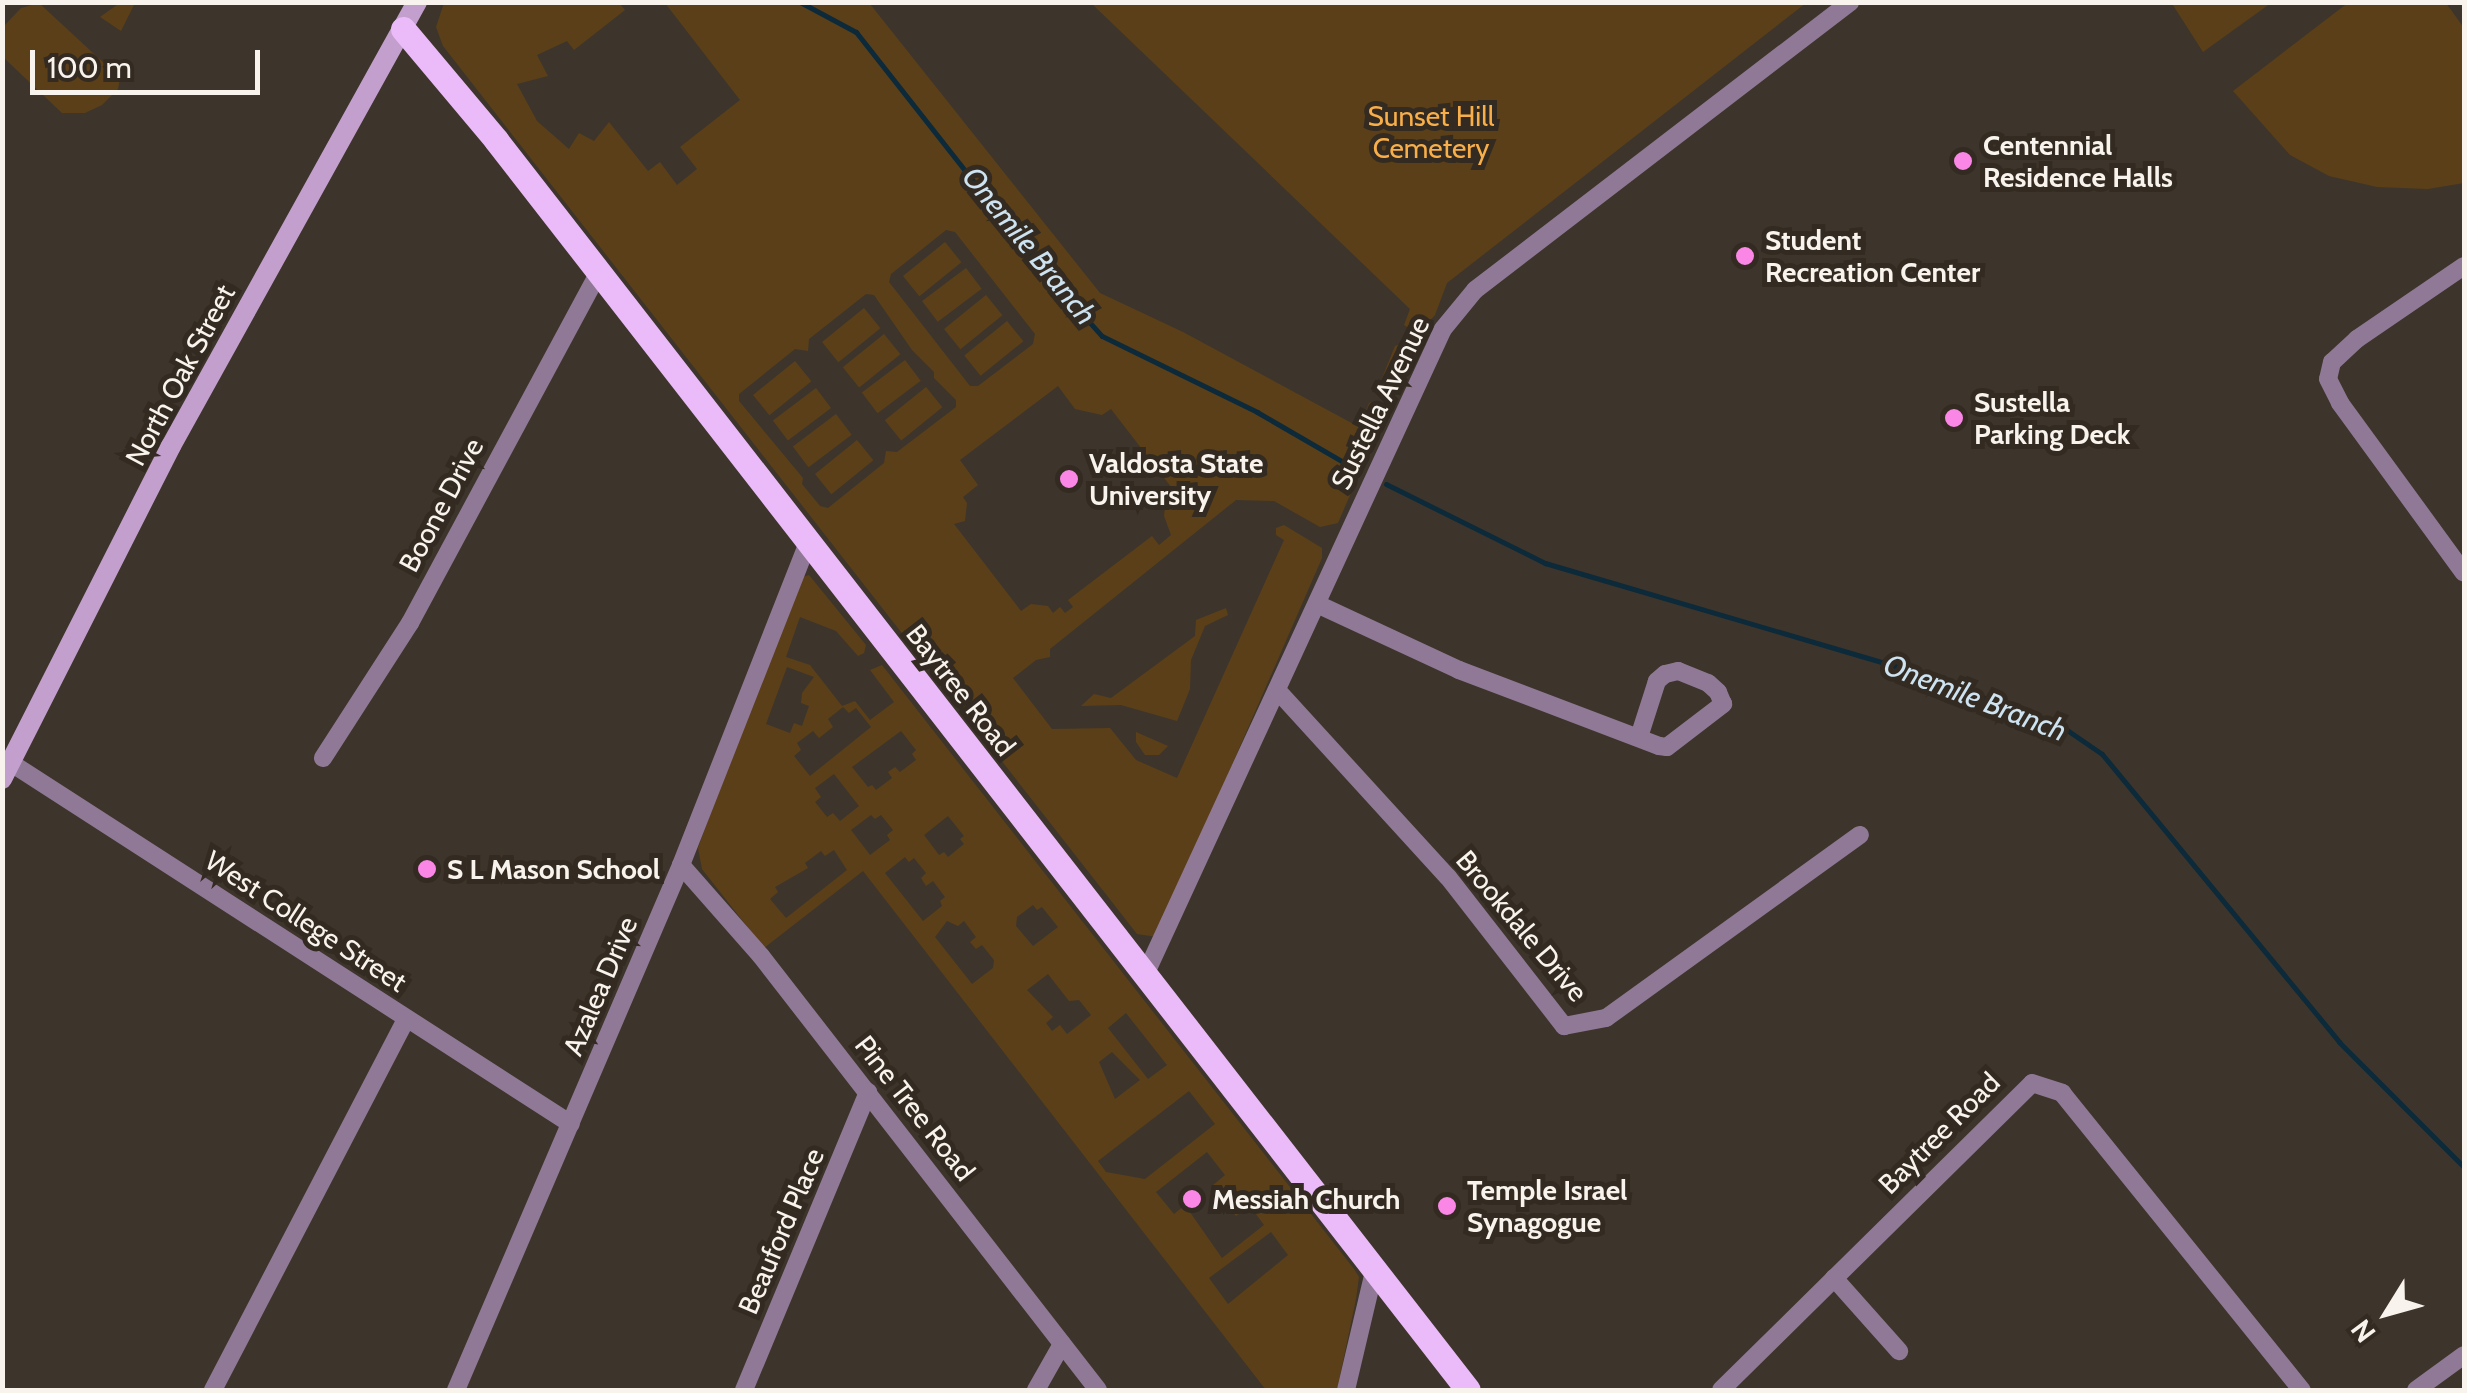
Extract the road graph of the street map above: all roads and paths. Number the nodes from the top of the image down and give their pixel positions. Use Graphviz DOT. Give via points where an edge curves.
graph roads {
  1 [pos="418,2"];
  2 [pos="1850,2"];
  3 [pos="403,29"];
  4 [pos="2464,266"];
  5 [pos="599,272"];
  6 [pos="808,543"];
  7 [pos="2464,572"];
  8 [pos="1317,604"];
  9 [pos="1277,690"];
  10 [pos="1639,737"];
  11 [pos="323,758"];
  12 [pos="7,771"];
  13 [pos="1860,834"];
  14 [pos="681,866"];
  15 [pos="1145,975"];
  16 [pos="406,1020"];
  17 [pos="868,1092"];
  18 [pos="571,1124"];
  19 [pos="1375,1267"];
  20 [pos="1834,1278"];
  21 [pos="1062,1344"];
  22 [pos="1899,1351"];
  23 [pos="2464,1355"];
  24 [pos="213,1390"];
  25 [pos="456,1390"];
  26 [pos="744,1390"];
  27 [pos="1036,1390"];
  28 [pos="1098,1390"];
  29 [pos="1346,1390"];
  30 [pos="1468,1390"];
  31 [pos="1721,1390"];
  32 [pos="2302,1390"];
  33 [pos="2416,1390"];
  1 -- 3 [label="street, North Oak Street"];
  2 -- 8 [label="street, Sustella Avenue" via="1466,299 1443,329"];
  3 -- 5 [label="main road, Baytree Road"];
  3 -- 12 [label="street, North Oak Street" via="171,446"];
  4 -- 7 [label="street" via="2332,362 2328,379"];
  5 -- 6 [label="main road, Baytree Road"];
  5 -- 11 [label="street, Boone Drive" via="410,622"];
  6 -- 14 [label="street, Azalea Drive"];
  6 -- 15 [label="main road, Baytree Road"];
  8 -- 9 [label="street, Sustella Avenue"];
  8 -- 10 [label="street" via="1458,670"];
  9 -- 13 [label="street, Brookdale Drive" via="1448,877 1564,1026 1606,1018"];
  9 -- 15 [label="street, Sustella Avenue"];
  10 -- 10 [label="street" via="1665,674 1678,671 1718,692 1723,704 1667,747"];
  12 -- 16 [label="street, West College Street"];
  14 -- 17 [label="street, Pine Tree Road"];
  14 -- 18 [label="street, Azalea Drive"];
  15 -- 19 [label="main road, Baytree Road"];
  16 -- 18 [label="street, West College Street"];
  16 -- 24 [label="street"];
  17 -- 21 [label="street, Pine Tree Road"];
  17 -- 26 [label="street, Beauford Place"];
  18 -- 25 [label="street, Azalea Drive"];
  19 -- 29 [label="street"];
  19 -- 30 [label="main road, Baytree Road"];
  20 -- 22 [label="street"];
  20 -- 31 [label="street, Baytree Road"];
  20 -- 32 [label="street, Baytree Road" via="2010,1102 2032,1083 2045,1084 2062,1093"];
  21 -- 27 [label="street"];
  21 -- 28 [label="street, Pine Tree Road"];
  23 -- 33 [label="street"];
}
